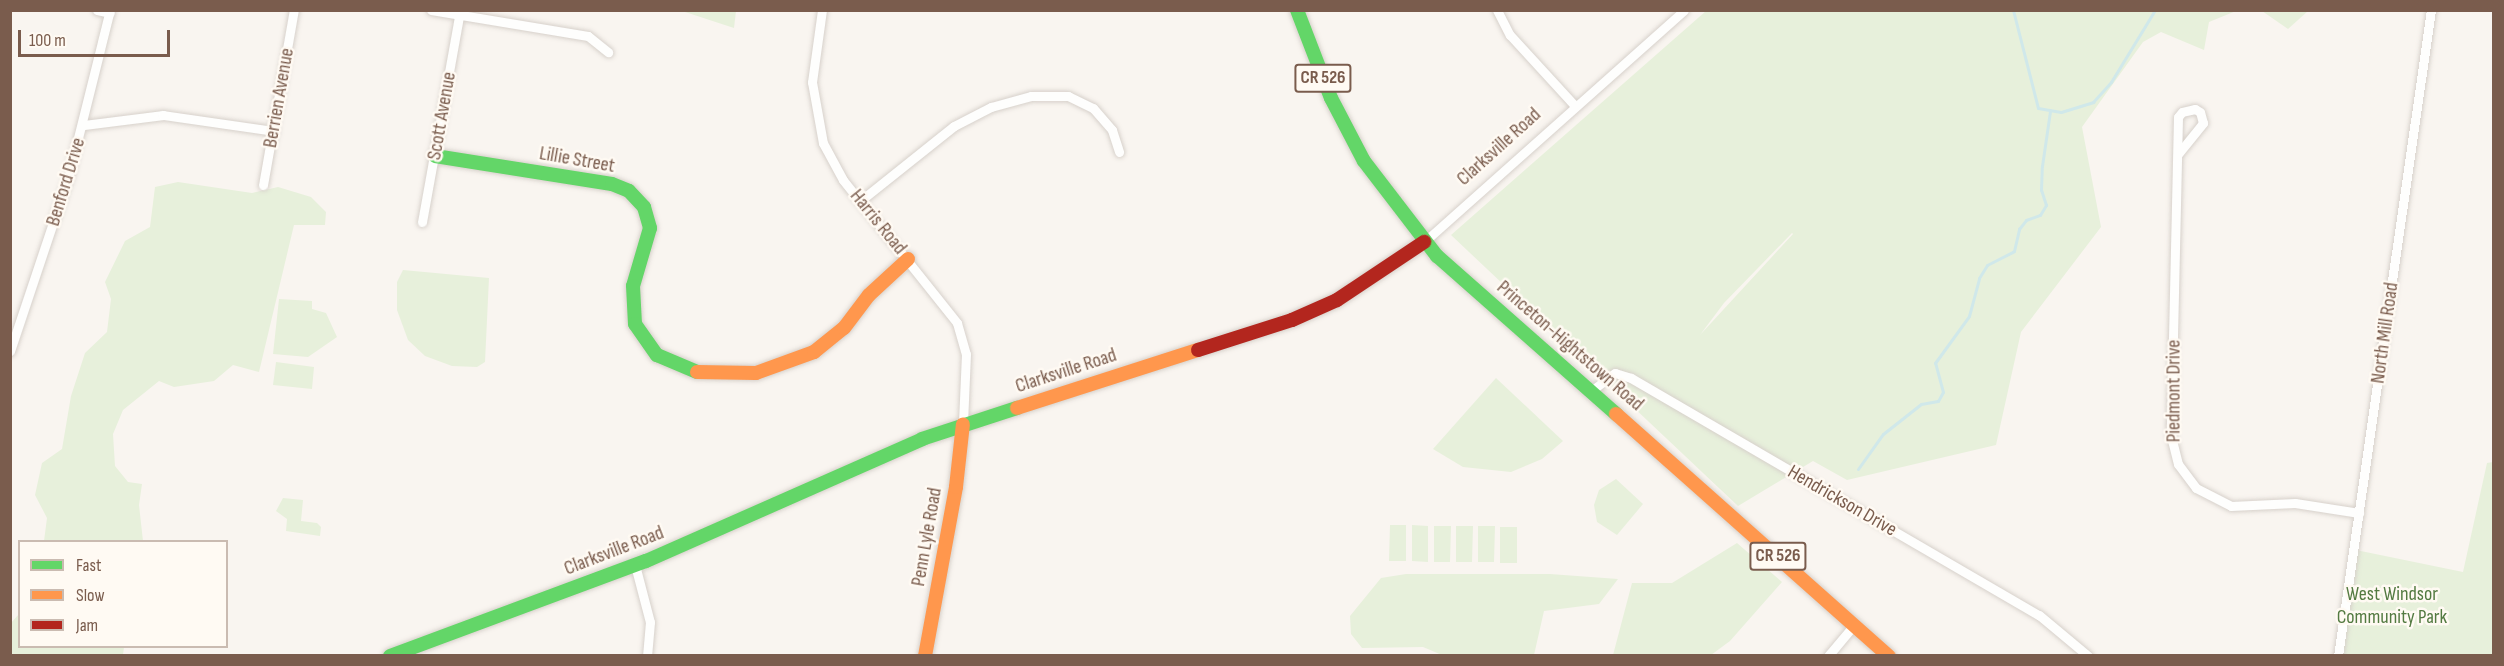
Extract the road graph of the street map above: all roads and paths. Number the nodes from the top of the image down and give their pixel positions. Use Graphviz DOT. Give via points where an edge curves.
graph roads {
  1 [pos="97,10"];
  2 [pos="294,10"];
  3 [pos="431,10"];
  4 [pos="822,10"];
  5 [pos="1297,10"];
  6 [pos="1497,10"];
  7 [pos="1684,10"];
  8 [pos="2431,10"];
  9 [pos="110,12"];
  10 [pos="460,13"];
  11 [pos="608,52"];
  12 [pos="1575,106"];
  13 [pos="84,125"];
  14 [pos="274,131"];
  15 [pos="1119,152"];
  16 [pos="2178,154"];
  17 [pos="435,156"];
  18 [pos="263,185"];
  19 [pos="860,201"];
  20 [pos="422,222"];
  21 [pos="1424,242"];
  22 [pos="908,259"];
  23 [pos="10,351"];
  24 [pos="1592,392"];
  25 [pos="963,424"];
  26 [pos="2359,513"];
  27 [pos="634,565"];
  28 [pos="1854,625"];
  29 [pos="390,656"];
  30 [pos="647,656"];
  31 [pos="925,656"];
  32 [pos="1828,656"];
  33 [pos="1888,656"];
  34 [pos="2088,656"];
  35 [pos="2338,656"];
  1 -- 9 [label="street"];
  2 -- 14 [label="street, Berrien Avenue"];
  3 -- 10 [label="street"];
  4 -- 19 [label="street, Harris Road" via="812,82 817,123 832,162"];
  5 -- 21 [label="street, Princeton-Hightstown Road / CR 526" via="1331,98 1364,161"];
  6 -- 12 [label="street" via="1510,35"];
  7 -- 12 [label="street, Clarksville Road"];
  8 -- 26 [label="street, North Mill Road"];
  9 -- 13 [label="street, Benford Drive"];
  10 -- 11 [label="street" via="588,36"];
  10 -- 17 [label="street, Scott Avenue"];
  12 -- 21 [label="street, Clarksville Road"];
  13 -- 14 [label="street" via="163,115"];
  13 -- 23 [label="street, Benford Drive"];
  14 -- 18 [label="street, Berrien Avenue"];
  15 -- 19 [label="street" via="1104,119 1081,101 1054,94 1022,98 991,107 954,126"];
  16 -- 16 [label="street, Piedmont Drive" via="2178,117 2195,109 2203,123"];
  16 -- 26 [label="street, Piedmont Drive" via="2171,436 2178,464 2196,488 2231,506 2295,503"];
  17 -- 20 [label="street, Scott Avenue"];
  17 -- 22 [label="street, Lillie Street" via="612,184 629,191 644,207 650,228 633,286 635,324 657,355 698,372 756,373 814,352 844,328 869,295"];
  19 -- 22 [label="street, Harris Road"];
  21 -- 24 [label="street, Princeton-Hightstown Road / CR 526"];
  21 -- 25 [label="street, Clarksville Road" via="1337,300 1292,320"];
  22 -- 25 [label="street, Harris Road" via="949,310 962,337 966,371"];
  24 -- 28 [label="street, Princeton-Hightstown Road / CR 526"];
  24 -- 34 [label="street, Hendrickson Drive" via="1615,373 1632,378 2039,615"];
  25 -- 27 [label="street, Clarksville Road" via="875,458"];
  25 -- 31 [label="street, Penn Lyle Road" via="956,487"];
  26 -- 35 [label="street, North Mill Road"];
  27 -- 29 [label="street, Clarksville Road"];
  27 -- 30 [label="street" via="650,622"];
  28 -- 32 [label="street"];
  28 -- 33 [label="street, Princeton-Hightstown Road / CR 526"];
}
